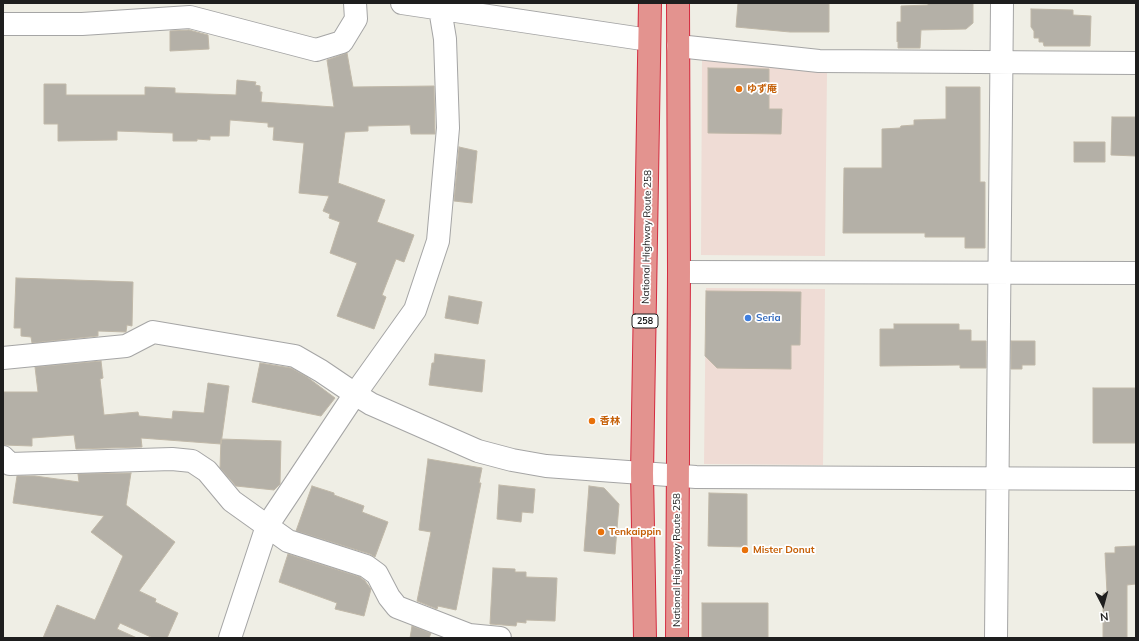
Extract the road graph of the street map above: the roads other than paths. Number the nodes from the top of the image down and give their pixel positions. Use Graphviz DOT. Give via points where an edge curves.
graph roads {
  1 [pos="355,3"];
  2 [pos="402,3"];
  3 [pos="650,3"];
  4 [pos="678,3"];
  5 [pos="1002,3"];
  6 [pos="440,9"];
  7 [pos="3,24"];
  8 [pos="649,40"];
  9 [pos="678,46"];
  10 [pos="1002,61"];
  11 [pos="1136,63"];
  12 [pos="679,272"];
  13 [pos="999,273"];
  14 [pos="1136,273"];
  15 [pos="3,358"];
  16 [pos="355,394"];
  17 [pos="3,457"];
  18 [pos="642,473"];
  19 [pos="677,477"];
  20 [pos="997,479"];
  21 [pos="1136,479"];
  22 [pos="267,526"];
  23 [pos="230,638"];
  24 [pos="500,638"];
  25 [pos="645,638"];
  26 [pos="677,638"];
  27 [pos="996,638"];
  1 -- 7 [label="street" via="356,19 342,42 316,50 190,17 82,24"];
  2 -- 6 [label="street"];
  3 -- 8 [label="highway, National Highway Route 258 / 258"];
  4 -- 9 [label="highway, National Highway Route 258"];
  5 -- 10 [label="street"];
  6 -- 8 [label="street"];
  6 -- 16 [label="street" via="445,39 448,128 438,242 415,310"];
  8 -- 18 [label="highway, National Highway Route 258 / 258"];
  9 -- 10 [label="street" via="819,61"];
  9 -- 12 [label="highway, National Highway Route 258"];
  10 -- 11 [label="street"];
  10 -- 13 [label="street"];
  12 -- 13 [label="street"];
  12 -- 19 [label="highway, National Highway Route 258"];
  13 -- 14 [label="street"];
  13 -- 20 [label="street"];
  15 -- 16 [label="street" via="126,346 153,332 295,356"];
  16 -- 18 [label="street" via="478,451 546,466"];
  16 -- 22 [label="street"];
  17 -- 22 [label="street" via="10,464 172,459 192,461 207,471 232,501"];
  18 -- 19 [label="street"];
  18 -- 25 [label="highway, National Highway Route 258 / 258"];
  19 -- 20 [label="street"];
  19 -- 26 [label="highway, National Highway Route 258"];
  20 -- 21 [label="street"];
  20 -- 27 [label="street"];
  22 -- 23 [label="street"];
  22 -- 24 [label="street" via="288,541 366,566 378,574 397,607 469,635"];
}
